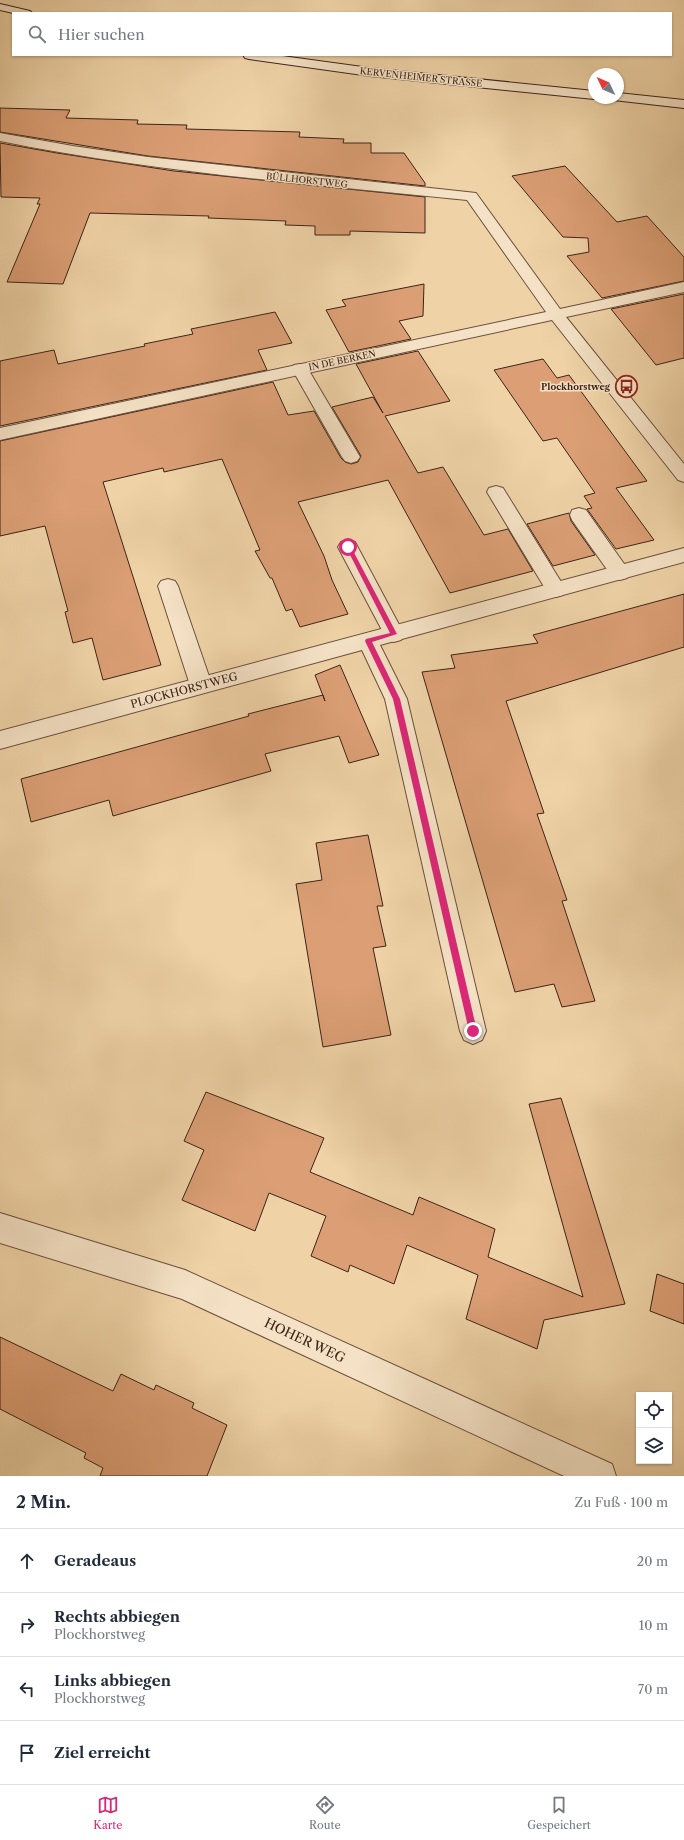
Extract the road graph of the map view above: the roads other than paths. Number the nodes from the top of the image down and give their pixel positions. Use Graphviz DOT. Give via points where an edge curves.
graph roads {
  1 [pos="0,7"];
  2 [pos="22,12"];
  3 [pos="256,56"];
  4 [pos="588,94"];
  5 [pos="624,98"];
  6 [pos="684,104"];
  7 [pos="0,137"];
  8 [pos="684,287"];
  9 [pos="556,313"];
  10 [pos="300,369"];
  11 [pos="0,434"];
  12 [pos="351,457"];
  13 [pos="684,476"];
  14 [pos="496,492"];
  15 [pos="579,515"];
  16 [pos="348,547"];
  17 [pos="684,555"];
  18 [pos="620,573"];
  19 [pos="168,586"];
  20 [pos="556,590"];
  21 [pos="394,634"];
  22 [pos="368,641"];
  23 [pos="201,685"];
  24 [pos="0,740"];
  25 [pos="473,1031"];
  26 [pos="0,1228"];
  27 [pos="600,1476"];
  1 -- 2 [label="street"];
  3 -- 4 [label="street, KERVENHEIMER STRASSE" via="370,72"];
  5 -- 6 [label="street"];
  7 -- 9 [label="street, BÜLLHORSTWEG" via="118,158 471,196"];
  8 -- 9 [label="street, IN DE BERKEN"];
  9 -- 10 [label="street, IN DE BERKEN"];
  9 -- 13 [label="street"];
  10 -- 11 [label="street, IN DE BERKEN"];
  10 -- 12 [label="street"];
  14 -- 20 [label="street"];
  15 -- 18 [label="street"];
  16 -- 21 [label="street"];
  17 -- 18 [label="street, PLOCKHORSTWEG"];
  18 -- 20 [label="street, PLOCKHORSTWEG"];
  19 -- 23 [label="street"];
  20 -- 21 [label="street, PLOCKHORSTWEG"];
  21 -- 22 [label="street, PLOCKHORSTWEG"];
  22 -- 23 [label="street, PLOCKHORSTWEG"];
  22 -- 25 [label="street" via="396,699"];
  23 -- 24 [label="street, PLOCKHORSTWEG"];
  26 -- 27 [label="street, HOHER WEG" via="185,1285"];
}
